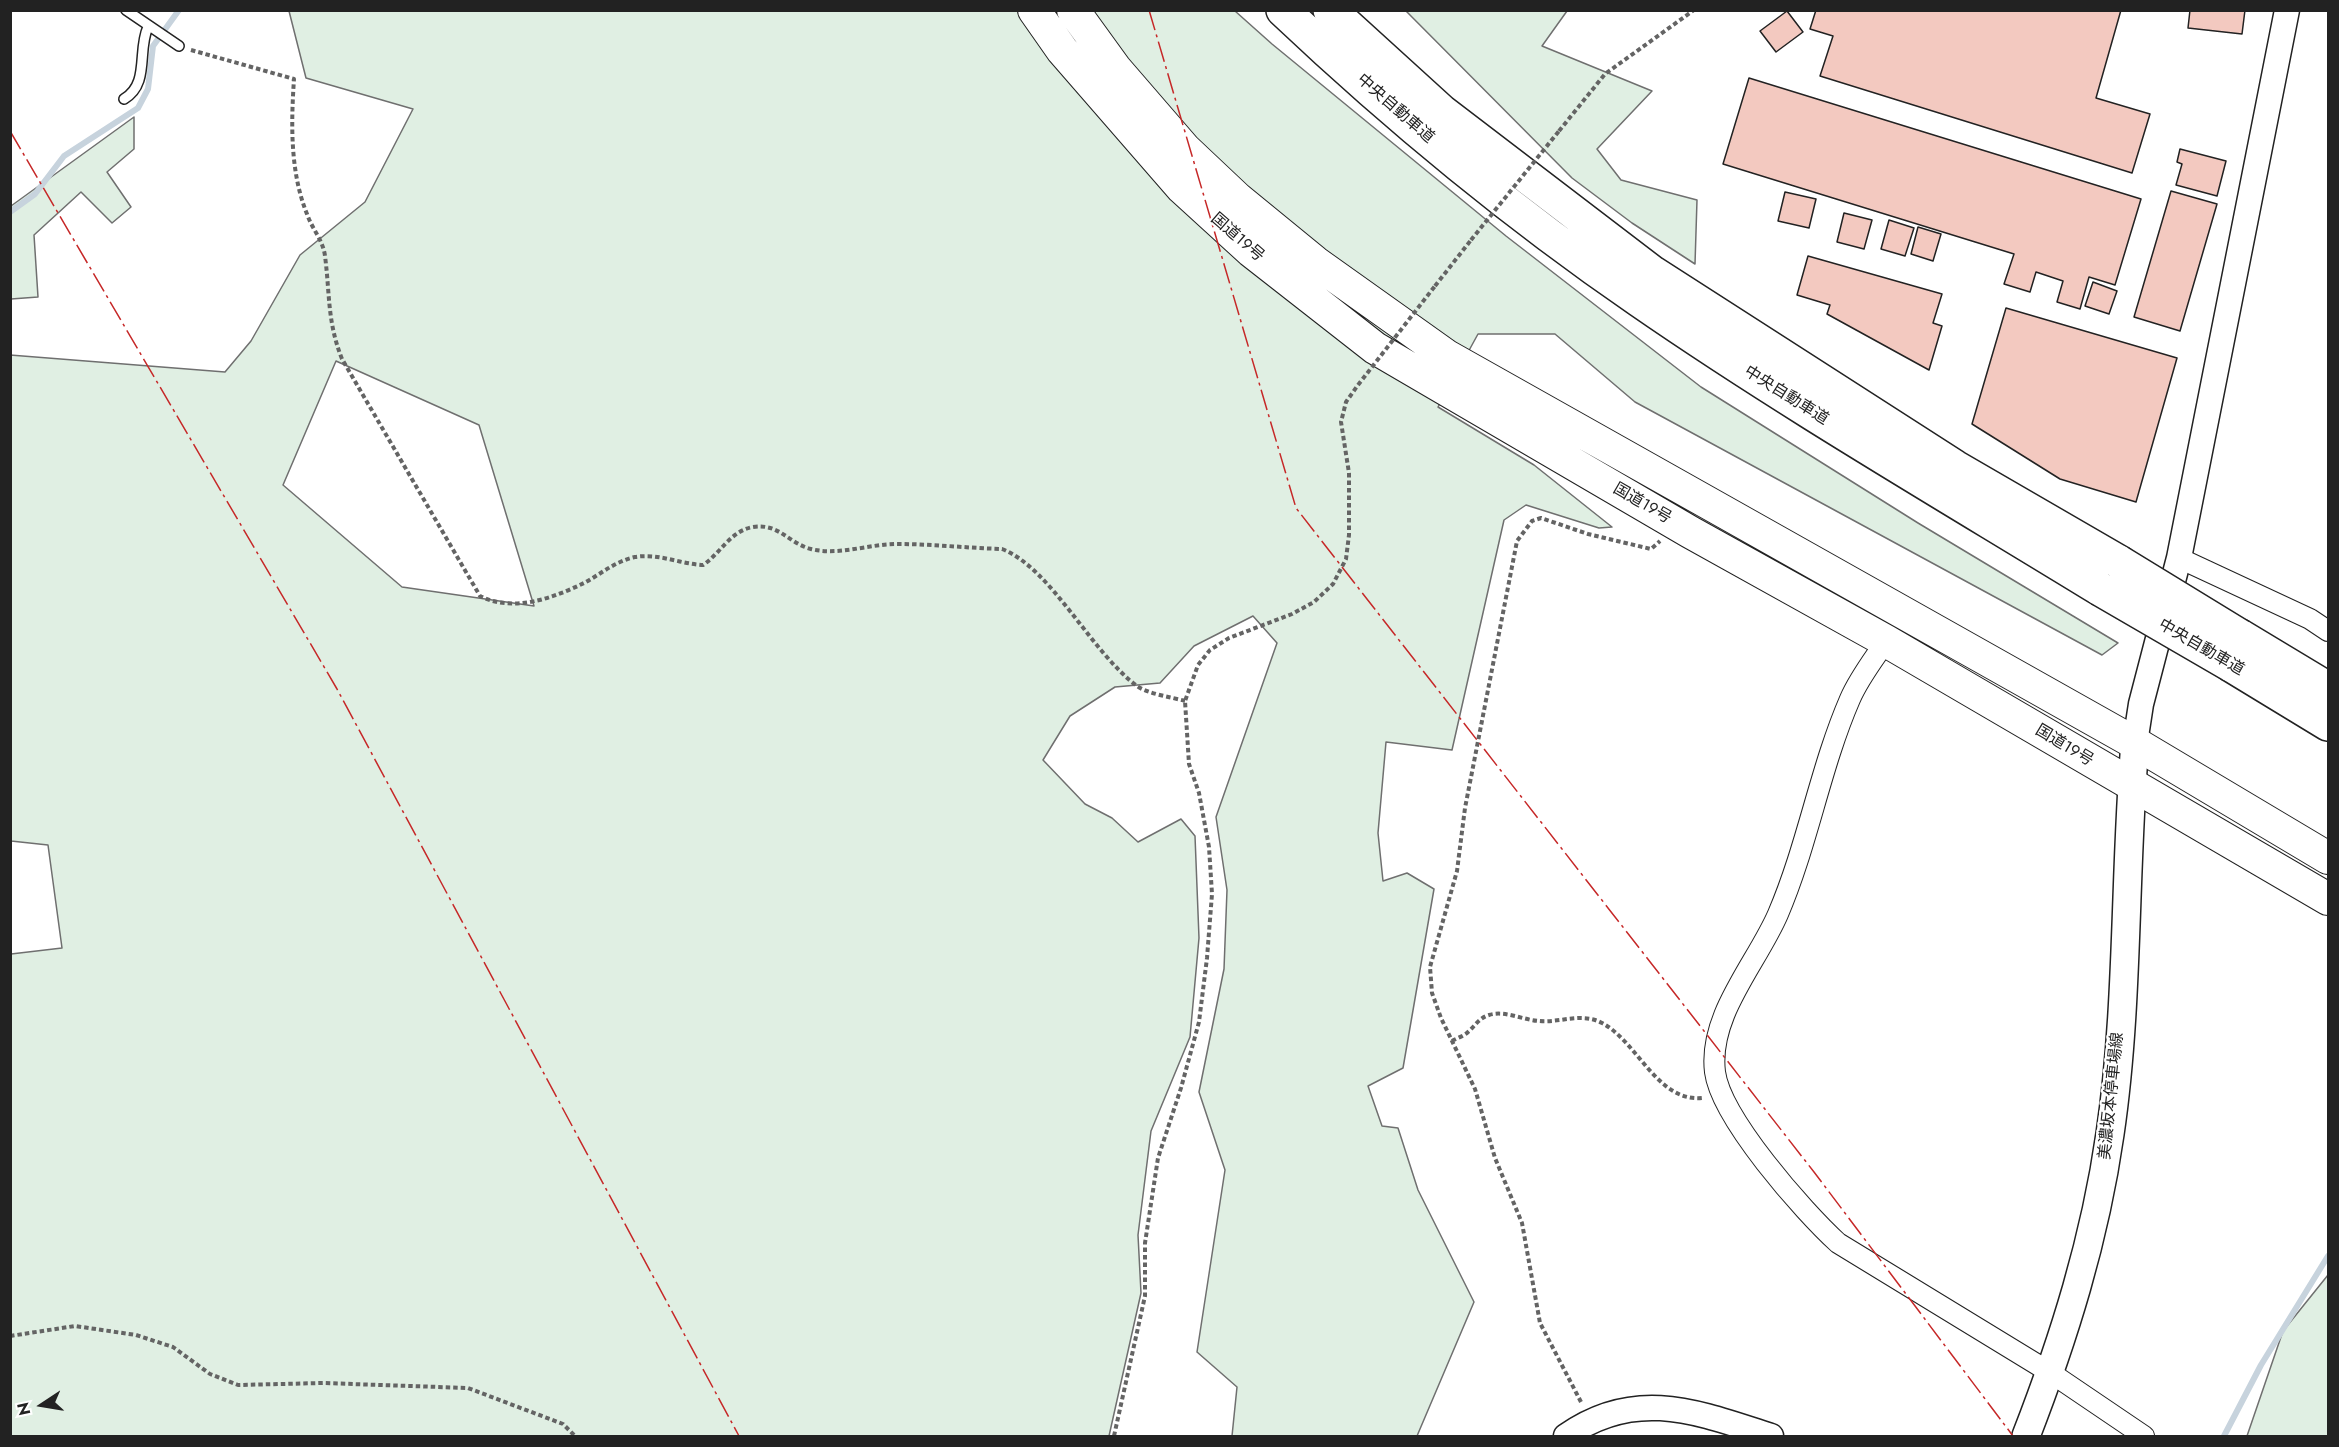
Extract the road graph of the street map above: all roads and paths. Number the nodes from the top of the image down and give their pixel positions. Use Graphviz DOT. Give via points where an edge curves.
graph roads {
  1 [pos="126,10"];
  2 [pos="1034,10"];
  3 [pos="1073,10"];
  4 [pos="1284,10"];
  5 [pos="1330,10"];
  6 [pos="1694,10"];
  7 [pos="2287,10"];
  8 [pos="148,27"];
  9 [pos="179,46"];
  10 [pos="124,99"];
  11 [pos="1669,519"];
  12 [pos="2179,558"];
  13 [pos="2328,632"];
  14 [pos="1886,641"];
  15 [pos="2236,651"];
  16 [pos="2328,689"];
  17 [pos="1185,701"];
  18 [pos="2328,724"];
  19 [pos="2135,743"];
  20 [pos="2131,785"];
  21 [pos="2328,858"];
  22 [pos="2328,899"];
  23 [pos="1452,1041"];
  24 [pos="1719,1092"];
  25 [pos="10,1336"];
  26 [pos="2051,1373"];
  27 [pos="1591,1421"];
  28 [pos="1725,1429"];
  29 [pos="575,1437"];
  30 [pos="1114,1437"];
  31 [pos="1566,1437"];
  32 [pos="1771,1437"];
  33 [pos="2026,1437"];
  34 [pos="2144,1437"];
  1 -- 8 [label="lane"];
  2 -- 11 [label="highway, 国道19号" via="1062,50 1182,188 1251,251 1375,348"];
  3 -- 19 [label="highway, 国道19号" via="1115,68 1185,149 1238,199 1376,307 1447,356 1593,440"];
  4 -- 15 [label="highway, 中央自動車道, bridge" via="1433,142 1637,299 1765,384 2100,589"];
  5 -- 15 [label="highway, 中央自動車道, bridge" via="1441,111 1653,273 1955,467 2119,562"];
  6 -- 17 [label="path, bridge" via="1605,74 1346,402 1341,422 1349,473 1349,535 1346,559 1333,584 1293,614 1228,638 1210,650 1198,665"];
  7 -- 12 [label="street"];
  8 -- 9 [label="lane"];
  8 -- 10 [label="lane" via="137,85"];
  9 -- 17 [label="path" via="294,79 294,163 307,216 325,255 333,335 354,380 480,596 508,605 530,602 562,592 618,561 635,557 654,556 703,565 732,536 752,527 772,526 809,549 833,551 896,544 1002,549 1029,565 1082,629 1138,687"];
  11 -- 14 [label="highway, 国道19号"];
  11 -- 23 [label="path" via="1659,543 1651,549 1541,518 1532,521 1517,540 1465,808 1457,871 1430,967 1432,993"];
  12 -- 13 [label="street" via="2310,619"];
  12 -- 19 [label="street" via="2141,704"];
  14 -- 20 [label="highway, 国道19号"];
  14 -- 24 [label="street" via="1851,697 1784,898 1728,1008 1714,1056"];
  15 -- 16 [label="highway, 中央自動車道"];
  15 -- 18 [label="highway, 中央自動車道"];
  17 -- 30 [label="path" via="1189,764 1209,847 1212,894 1207,958 1199,1022 1158,1158 1145,1243 1145,1296"];
  19 -- 20 [label="main road, 美濃坂本停車場線"];
  19 -- 21 [label="highway, 国道19号"];
  20 -- 22 [label="highway, 国道19号"];
  20 -- 26 [label="main road, 美濃坂本停車場線" via="2118,1069 2111,1134 2086,1260"];
  23 -- 24 [label="path" via="1467,1034 1486,1016 1496,1014 1541,1022 1588,1018 1603,1023 1675,1091 1690,1099"];
  23 -- 27 [label="path" via="1474,1089 1495,1158 1522,1223 1540,1323"];
  24 -- 26 [label="street" via="1745,1135 1818,1225 1838,1243"];
  25 -- 29 [label="path" via="75,1326 136,1335 173,1347 210,1374 238,1385 323,1383 468,1388 563,1424"];
  26 -- 33 [label="main road, 美濃坂本停車場線"];
  26 -- 34 [label="street"];
  27 -- 28 [label="street" via="1626,1408 1646,1407 1685,1410"];
  27 -- 31 [label="street"];
  28 -- 32 [label="street"];
}
